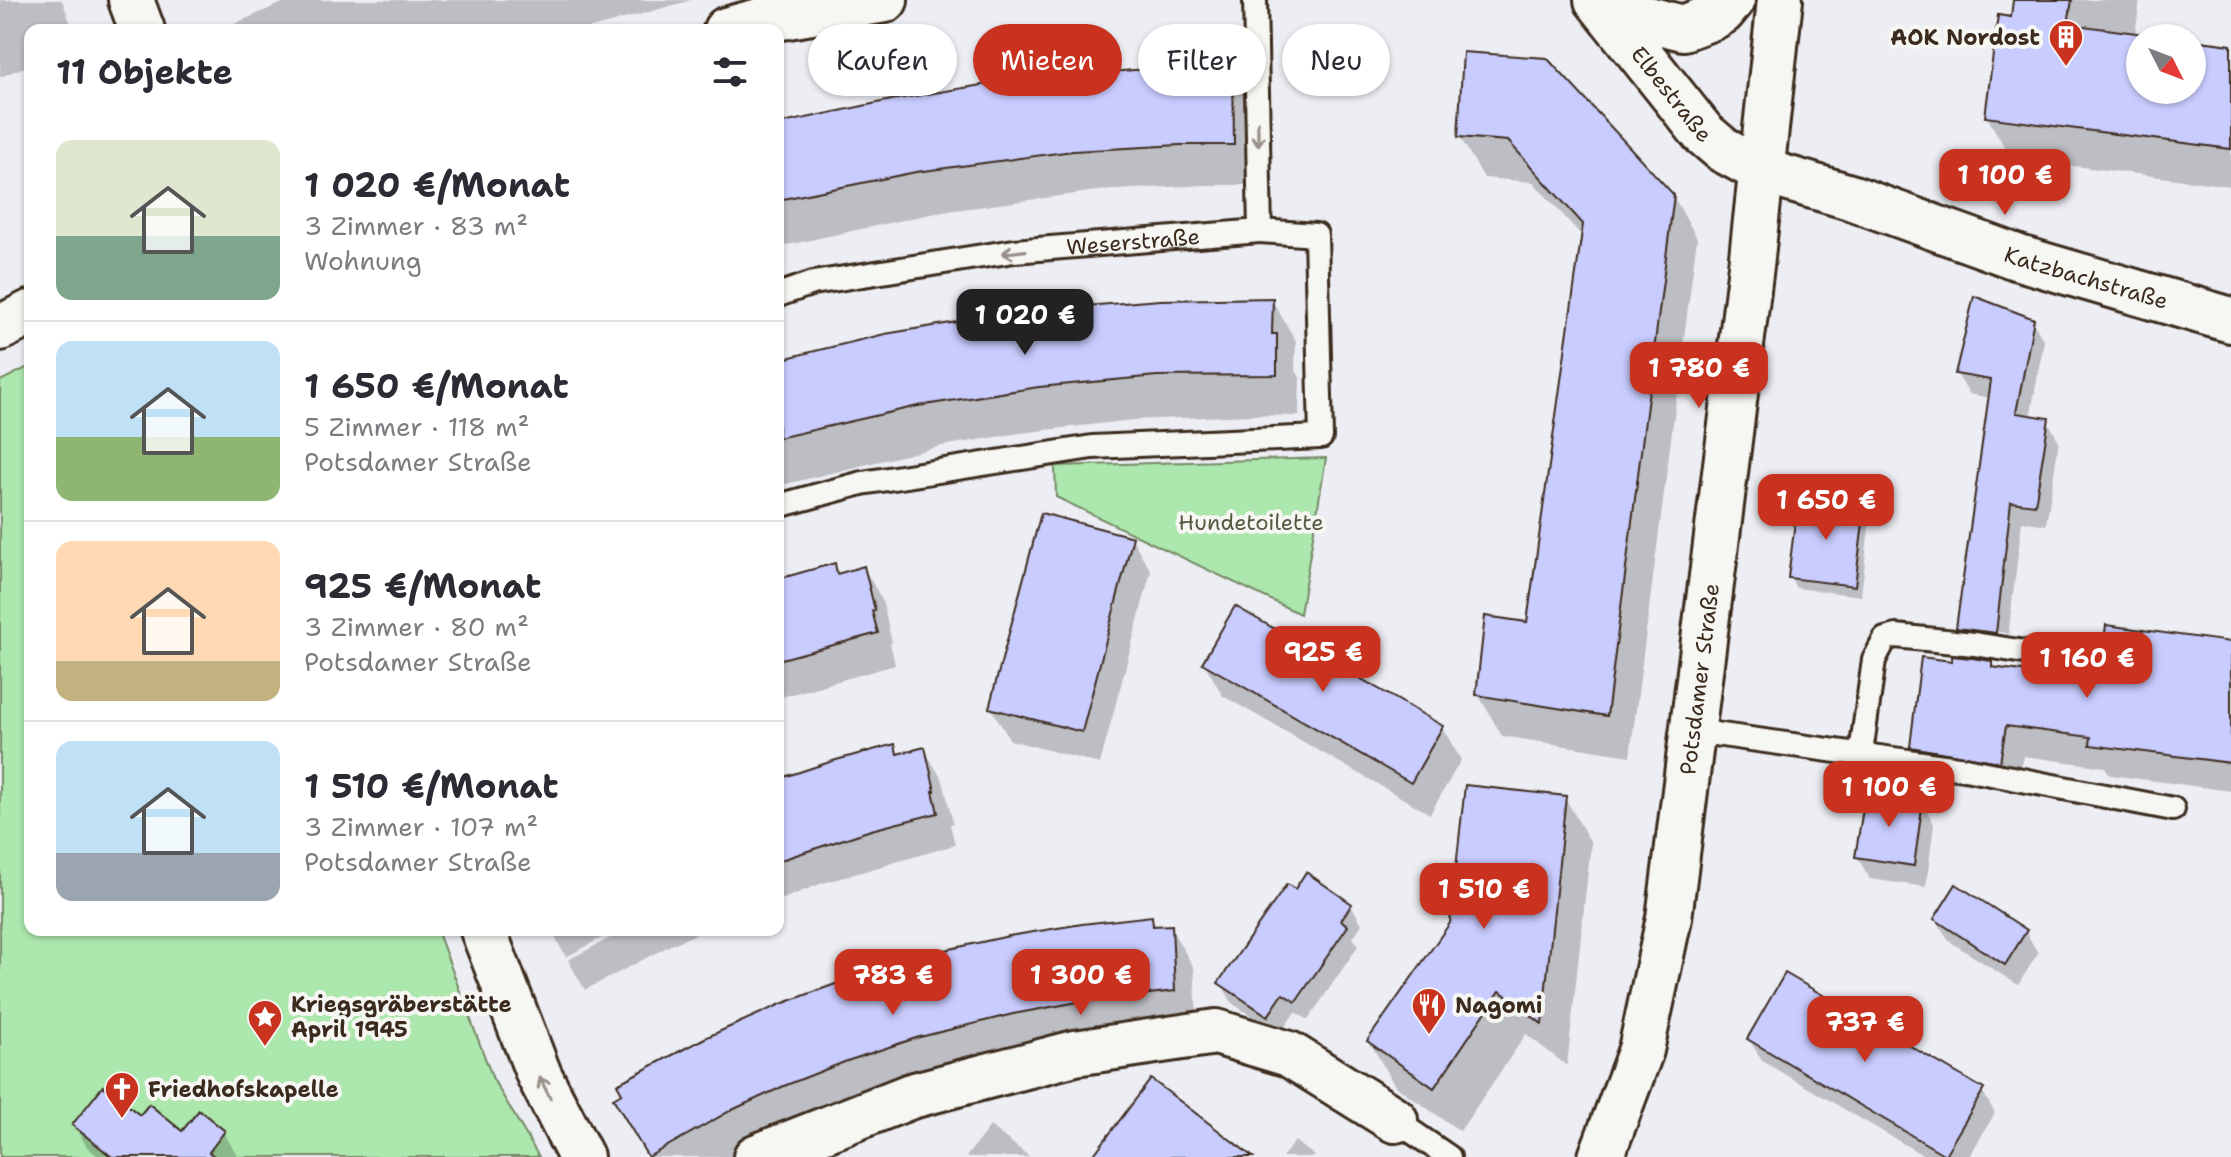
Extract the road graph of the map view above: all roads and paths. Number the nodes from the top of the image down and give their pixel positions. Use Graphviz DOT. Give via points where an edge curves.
graph roads {
  1 [pos="131,0"];
  2 [pos="885,0"];
  3 [pos="1255,0"];
  4 [pos="1597,0"];
  5 [pos="1608,0"];
  6 [pos="1732,0"];
  7 [pos="1780,0"];
  8 [pos="750,17"];
  9 [pos="140,24"];
  10 [pos="1762,171"];
  11 [pos="1260,231"];
  12 [pos="784,293"];
  13 [pos="24,316"];
  14 [pos="2231,320"];
  15 [pos="0,328"];
  16 [pos="784,504"];
  17 [pos="2043,655"];
  18 [pos="1693,731"];
  19 [pos="1861,753"];
  20 [pos="2173,809"];
  21 [pos="485,936"];
  22 [pos="1395,1120"];
  23 [pos="581,1157"];
  24 [pos="756,1157"];
  25 [pos="1449,1157"];
  26 [pos="1601,1157"];
  1 -- 9 [label="street"];
  2 -- 8 [label="street"];
  3 -- 11 [label="lane, one-way"];
  4 -- 10 [label="street, Elbestraße" via="1703,133"];
  5 -- 6 [label="street" via="1633,15 1683,28 1722,12"];
  7 -- 10 [label="street, Potsdamer Straße"];
  10 -- 14 [label="street, Katzbachstraße" via="2019,258"];
  10 -- 18 [label="street, Potsdamer Straße"];
  11 -- 12 [label="lane, Weserstraße, one-way" via="1014,251 813,283"];
  11 -- 16 [label="lane, Weserstraße" via="1316,235 1321,437 1092,447 862,483"];
  13 -- 15 [label="street"];
  17 -- 19 [label="lane" via="1912,637 1885,639 1874,660"];
  18 -- 19 [label="lane"];
  18 -- 26 [label="street, Potsdamer Straße" via="1669,918 1653,996 1641,1050"];
  19 -- 20 [label="lane"];
  23 -- 21 [label="street, one-way" via="539,1075"];
  22 -- 24 [label="street" via="1289,1054 1216,1032 1075,1053 911,1096"];
  22 -- 25 [label="lane"];
}
